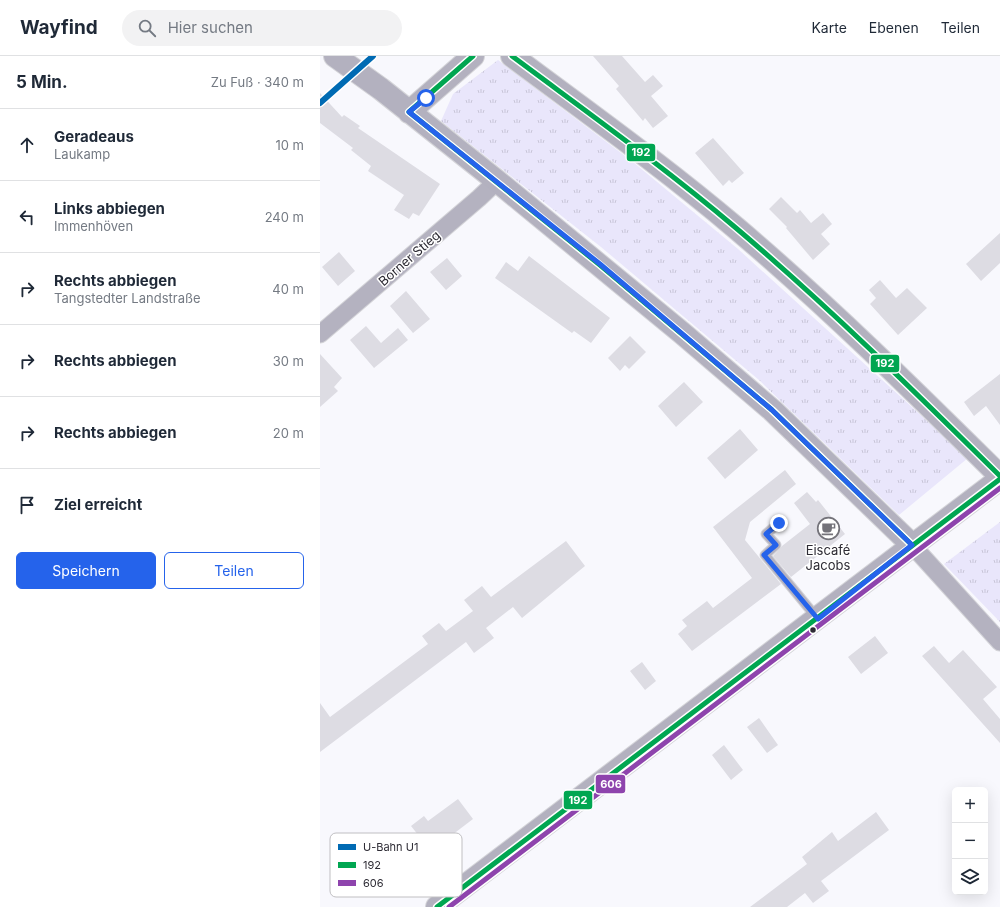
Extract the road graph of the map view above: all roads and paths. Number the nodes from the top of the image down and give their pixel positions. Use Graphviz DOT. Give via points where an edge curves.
graph roads {
  1 [pos="335,56"];
  2 [pos="473,56"];
  3 [pos="512,56"];
  4 [pos="409,112"];
  5 [pos="496,181"];
  6 [pos="320,334"];
  7 [pos="1000,478"];
  8 [pos="779,523"];
  9 [pos="912,545"];
  10 [pos="818,619"];
  11 [pos="1000,642"];
  12 [pos="462,888"];
  13 [pos="450,897"];
  14 [pos="437,907"];
  1 -- 4 [label="street"];
  2 -- 4 [label="street"];
  3 -- 7 [label="street" via="736,228 892,370"];
  4 -- 5 [label="street"];
  5 -- 6 [label="street, Borner Stieg"];
  5 -- 9 [label="street" via="600,264 772,410"];
  7 -- 9 [label="street"];
  8 -- 10 [label="lane" via="766,534 776,545 764,555"];
  9 -- 10 [label="street"];
  9 -- 11 [label="street"];
  10 -- 12 [label="street"];
  13 -- 14 [label="street"];
}
